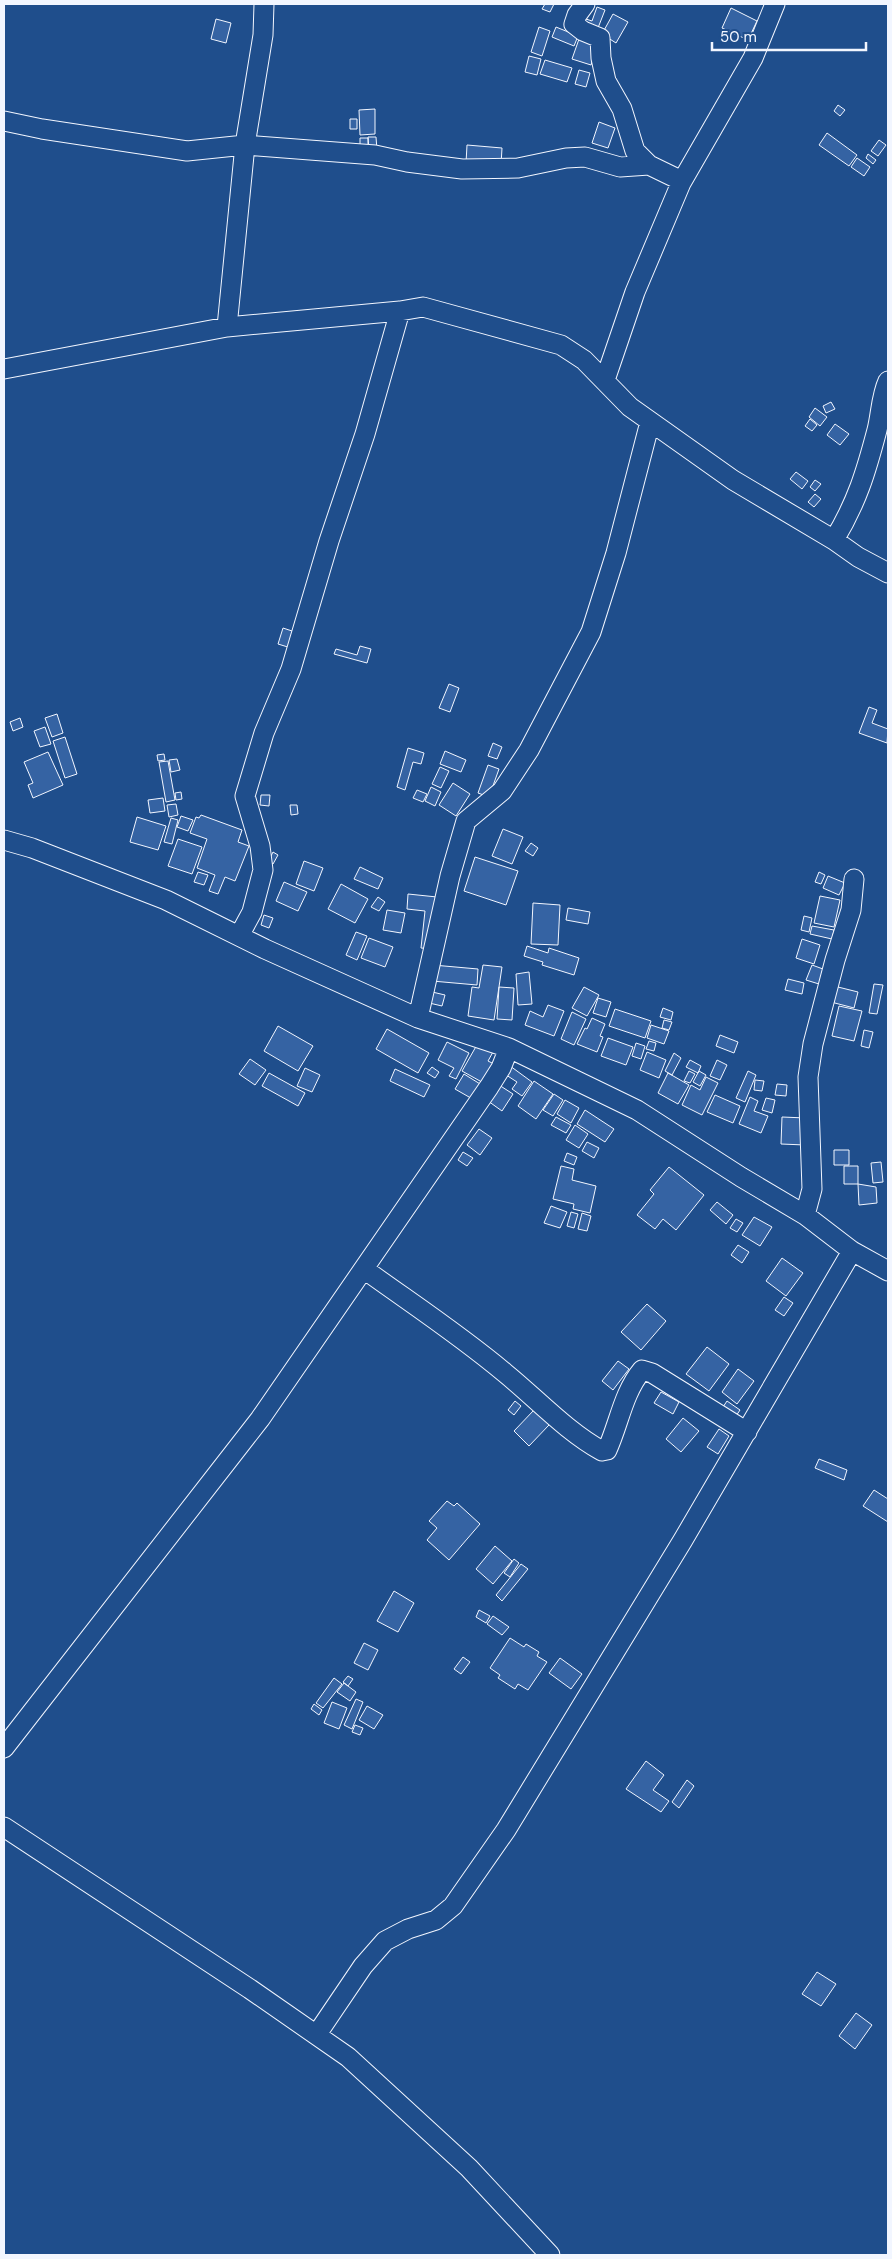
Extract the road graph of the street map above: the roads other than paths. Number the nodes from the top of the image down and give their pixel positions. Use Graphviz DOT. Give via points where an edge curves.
graph roads {
  1 [pos="264,4"];
  2 [pos="585,4"];
  3 [pos="775,4"];
  4 [pos="4,121"];
  5 [pos="245,145"];
  6 [pos="649,165"];
  7 [pos="682,181"];
  8 [pos="400,311"];
  9 [pos="227,327"];
  10 [pos="4,368"];
  11 [pos="604,380"];
  12 [pos="888,381"];
  13 [pos="650,422"];
  14 [pos="834,540"];
  15 [pos="888,573"];
  16 [pos="4,840"];
  17 [pos="854,879"];
  18 [pos="239,936"];
  19 [pos="418,1018"];
  20 [pos="509,1048"];
  21 [pos="805,1215"];
  22 [pos="852,1251"];
  23 [pos="364,1269"];
  24 [pos="888,1271"];
  25 [pos="748,1432"];
  26 [pos="4,1748"];
  27 [pos="4,1828"];
  28 [pos="317,2034"];
  29 [pos="550,2255"];
  1 -- 5 [label="street" via="263,35"];
  2 -- 6 [label="street" via="574,24 600,38 606,81 622,109 635,151"];
  3 -- 7 [label="street" via="753,58"];
  4 -- 5 [label="street" via="187,151"];
  5 -- 6 [label="street" via="375,154 462,169 518,168 585,157 620,167"];
  5 -- 9 [label="street"];
  6 -- 7 [label="street"];
  7 -- 11 [label="street" via="635,292"];
  8 -- 9 [label="street"];
  8 -- 11 [label="street" via="423,307 561,345 584,360"];
  8 -- 18 [label="street" via="291,669 264,733 245,796 260,846 263,870 252,912"];
  9 -- 10 [label="street"];
  11 -- 13 [label="street"];
  12 -- 14 [label="street" via="864,480"];
  13 -- 14 [label="street" via="733,480"];
  13 -- 19 [label="street" via="616,553 591,632 513,775 502,791 466,821 450,876"];
  14 -- 15 [label="street" via="858,558"];
  16 -- 18 [label="street" via="166,900"];
  17 -- 21 [label="street" via="851,910 811,1052 808,1077 812,1189"];
  18 -- 19 [label="street"];
  19 -- 20 [label="street"];
  20 -- 21 [label="street" via="637,1110"];
  20 -- 23 [label="street" via="489,1087"];
  21 -- 22 [label="street"];
  22 -- 24 [label="street"];
  22 -- 25 [label="street"];
  23 -- 25 [label="street" via="446,1327 602,1452 607,1450 619,1415 642,1370"];
  23 -- 26 [label="street" via="260,1419"];
  25 -- 28 [label="street" via="506,1830 453,1906 436,1920 385,1941 363,1966"];
  27 -- 28 [label="street"];
  28 -- 29 [label="street" via="348,2057 469,2168"];
}
